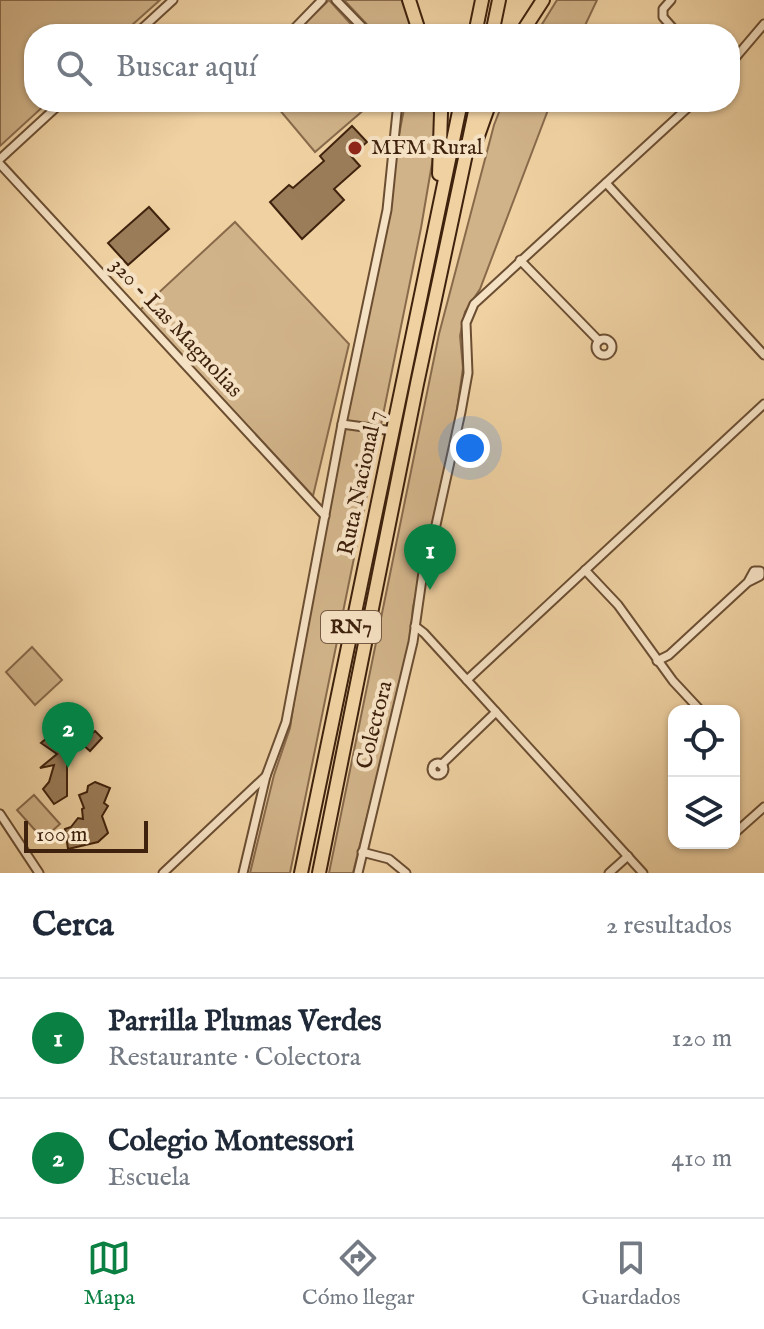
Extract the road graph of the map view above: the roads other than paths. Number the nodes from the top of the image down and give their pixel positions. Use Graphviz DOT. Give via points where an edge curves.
graph roads {
  1 [pos="173,0"];
  2 [pos="322,0"];
  3 [pos="336,0"];
  4 [pos="409,0"];
  5 [pos="482,0"];
  6 [pos="499,0"];
  7 [pos="543,0"];
  8 [pos="671,0"];
  9 [pos="147,24"];
  10 [pos="299,24"];
  11 [pos="359,24"];
  12 [pos="417,24"];
  13 [pos="477,24"];
  14 [pos="494,24"];
  15 [pos="527,24"];
  16 [pos="669,24"];
  17 [pos="764,24"];
  18 [pos="740,52"];
  19 [pos="51,112"];
  20 [pos="397,112"];
  21 [pos="440,112"];
  22 [pos="459,112"];
  23 [pos="475,112"];
  24 [pos="487,112"];
  25 [pos="683,112"];
  26 [pos="0,161"];
  27 [pos="606,183"];
  28 [pos="456,203"];
  29 [pos="435,229"];
  30 [pos="520,260"];
  31 [pos="599,341"];
  32 [pos="764,355"];
  33 [pos="764,404"];
  34 [pos="342,424"];
  35 [pos="393,431"];
  36 [pos="325,516"];
  37 [pos="585,570"];
  38 [pos="748,582"];
  39 [pos="415,626"];
  40 [pos="657,661"];
  41 [pos="467,680"];
  42 [pos="696,705"];
  43 [pos="496,712"];
  44 [pos="441,765"];
  45 [pos="266,776"];
  46 [pos="764,807"];
  47 [pos="0,814"];
  48 [pos="740,828"];
  49 [pos="362,852"];
  50 [pos="628,856"];
  51 [pos="39,873"];
  52 [pos="163,873"];
  53 [pos="243,873"];
  54 [pos="301,873"];
  55 [pos="319,873"];
  56 [pos="358,873"];
  57 [pos="406,873"];
  58 [pos="609,873"];
  59 [pos="643,873"];
  1 -- 9 [label="street"];
  2 -- 10 [label="street"];
  3 -- 11 [label="street"];
  4 -- 12 [label="highway"];
  5 -- 13 [label="highway"];
  6 -- 14 [label="highway"];
  7 -- 15 [label="highway"];
  8 -- 16 [label="street" via="663,9"];
  17 -- 18 [label="street"];
  19 -- 26 [label="street"];
  20 -- 34 [label="street" via="387,210"];
  21 -- 29 [label="highway"];
  22 -- 29 [label="highway, Ruta Nacional 7 / RN7"];
  23 -- 28 [label="highway, Ruta Nacional 7 / RN7"];
  24 -- 28 [label="highway"];
  25 -- 27 [label="street"];
  26 -- 36 [label="street, 320 - Las Magnolias"];
  27 -- 30 [label="street"];
  27 -- 32 [label="street"];
  28 -- 55 [label="highway, Ruta Nacional 7 / RN7"];
  29 -- 35 [label="highway, Ruta Nacional 7 / RN7"];
  30 -- 31 [label="street"];
  30 -- 39 [label="street, Colectora" via="474,304 466,323 468,373"];
  33 -- 37 [label="street"];
  34 -- 35 [label="street"];
  34 -- 36 [label="street"];
  35 -- 54 [label="highway, Ruta Nacional 7 / RN7"];
  36 -- 45 [label="street" via="286,722"];
  37 -- 40 [label="street" via="618,605"];
  37 -- 41 [label="street"];
  38 -- 40 [label="street"];
  39 -- 41 [label="street"];
  39 -- 49 [label="street, Colectora"];
  40 -- 42 [label="street"];
  41 -- 43 [label="street"];
  43 -- 44 [label="street"];
  43 -- 50 [label="street"];
  45 -- 52 [label="street"];
  45 -- 53 [label="street"];
  46 -- 48 [label="street"];
  47 -- 51 [label="street"];
  49 -- 56 [label="street, Colectora"];
  49 -- 57 [label="street" via="389,859"];
  50 -- 58 [label="street"];
  50 -- 59 [label="street"];
}
